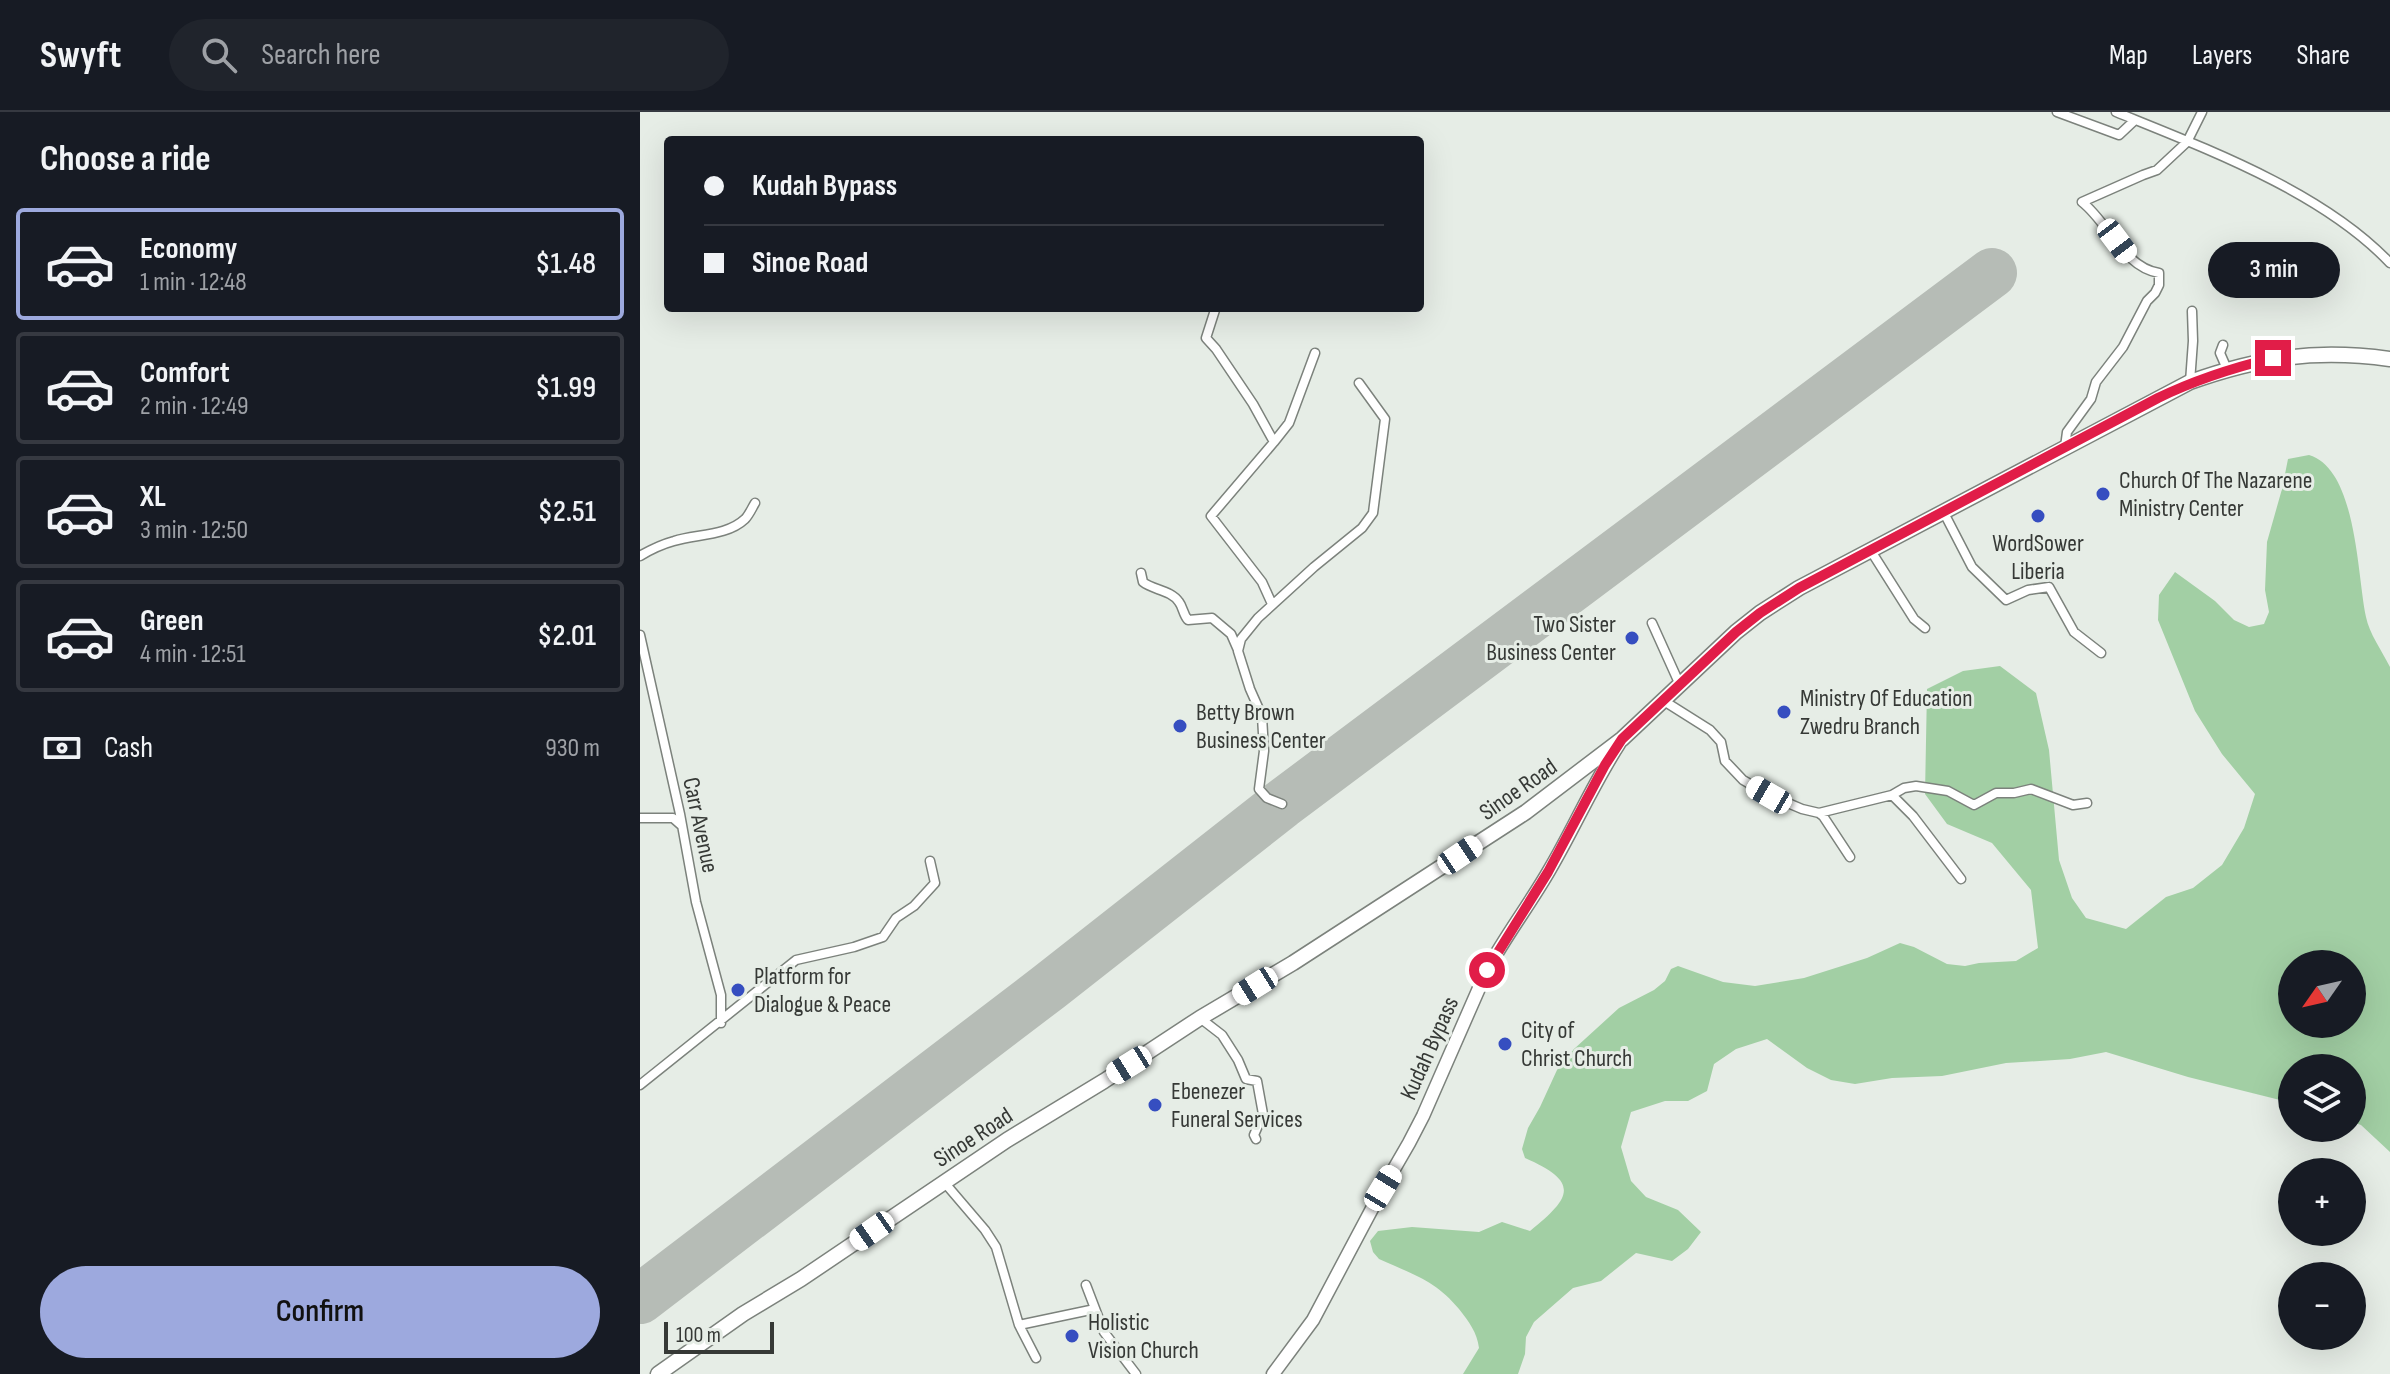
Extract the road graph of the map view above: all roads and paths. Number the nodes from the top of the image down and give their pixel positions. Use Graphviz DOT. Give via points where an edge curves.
graph roads {
  1 [pos="2057,112"];
  2 [pos="2116,112"];
  3 [pos="2202,112"];
  4 [pos="2135,120"];
  5 [pos="2187,142"];
  6 [pos="2390,263"];
  7 [pos="2192,311"];
  8 [pos="1214,312"];
  9 [pos="2223,345"];
  10 [pos="1315,353"];
  11 [pos="2390,359"];
  12 [pos="2227,369"];
  13 [pos="2190,382"];
  14 [pos="1359,383"];
  15 [pos="1274,442"];
  16 [pos="2065,447"];
  17 [pos="755,503"];
  18 [pos="1943,511"];
  19 [pos="1871,551"];
  20 [pos="640,556"];
  21 [pos="1141,573"];
  22 [pos="1272,604"];
  23 [pos="1652,623"];
  24 [pos="1925,628"];
  25 [pos="640,635"];
  26 [pos="1238,651"];
  27 [pos="2101,653"];
  28 [pos="1681,685"];
  29 [pos="1664,701"];
  30 [pos="1622,739"];
  31 [pos="1892,795"];
  32 [pos="2087,803"];
  33 [pos="1282,804"];
  34 [pos="1819,813"];
  35 [pos="640,818"];
  36 [pos="682,826"];
  37 [pos="1850,857"];
  38 [pos="930,861"];
  39 [pos="1961,879"];
  40 [pos="1200,1018"];
  41 [pos="721,1023"];
  42 [pos="640,1085"];
  43 [pos="1256,1139"];
  44 [pos="944,1182"];
  45 [pos="1086,1285"];
  46 [pos="1095,1309"];
  47 [pos="1019,1325"];
  48 [pos="1036,1358"];
  49 [pos="658,1374"];
  50 [pos="1136,1374"];
  51 [pos="1273,1374"];
  1 -- 4 [label="street" via="2119,135"];
  2 -- 4 [label="street"];
  3 -- 5 [label="street"];
  4 -- 5 [label="street"];
  5 -- 6 [label="street" via="2297,193 2372,244"];
  5 -- 16 [label="street" via="2157,170 2082,202 2127,254 2147,271 2159,273 2159,285 2096,382 2091,399 2067,432"];
  7 -- 13 [label="street"];
  8 -- 15 [label="street" via="1206,338"];
  9 -- 12 [label="street" via="2220,353"];
  10 -- 15 [label="street" via="1289,423"];
  11 -- 12 [label="highway, Sinoe Road" via="2273,358"];
  12 -- 13 [label="highway, Sinoe Road"];
  13 -- 16 [label="highway, Sinoe Road"];
  14 -- 22 [label="street" via="1385,419 1373,513"];
  15 -- 22 [label="street" via="1211,516 1262,582"];
  16 -- 18 [label="highway, Sinoe Road"];
  17 -- 20 [label="street" via="744,520 728,529 676,540"];
  18 -- 19 [label="highway, Sinoe Road"];
  18 -- 27 [label="street" via="1972,567 2006,600 2049,587 2074,632"];
  19 -- 24 [label="street"];
  19 -- 28 [label="highway, Sinoe Road" via="1760,613"];
  21 -- 26 [label="street" via="1151,589 1179,601 1188,620 1212,618 1231,634"];
  22 -- 26 [label="street" via="1241,639"];
  23 -- 28 [label="street"];
  25 -- 36 [label="street, Carr Avenue"];
  26 -- 33 [label="street" via="1262,716 1259,789"];
  28 -- 29 [label="highway, Sinoe Road"];
  29 -- 30 [label="highway, Sinoe Road"];
  29 -- 34 [label="street" via="1710,730 1721,742 1725,761 1743,780"];
  30 -- 40 [label="highway, Sinoe Road" via="1439,870"];
  30 -- 51 [label="street, Kudah Bypass" via="1487,970 1423,1116 1313,1320"];
  31 -- 32 [label="street" via="1904,788 1927,787 1974,805 1996,793 2031,789 2073,805"];
  31 -- 34 [label="street"];
  31 -- 39 [label="street"];
  34 -- 37 [label="street"];
  35 -- 36 [label="street" via="673,818"];
  36 -- 41 [label="street, Carr Avenue" via="721,995"];
  38 -- 41 [label="street" via="935,883 883,937 796,960"];
  40 -- 43 [label="street" via="1222,1035 1246,1079 1257,1081 1264,1107"];
  40 -- 44 [label="highway, Sinoe Road"];
  41 -- 42 [label="street"];
  44 -- 47 [label="street" via="996,1247"];
  44 -- 49 [label="highway, Sinoe Road"];
  45 -- 46 [label="street"];
  46 -- 47 [label="street"];
  46 -- 50 [label="street" via="1104,1332"];
  47 -- 48 [label="street"];
}
